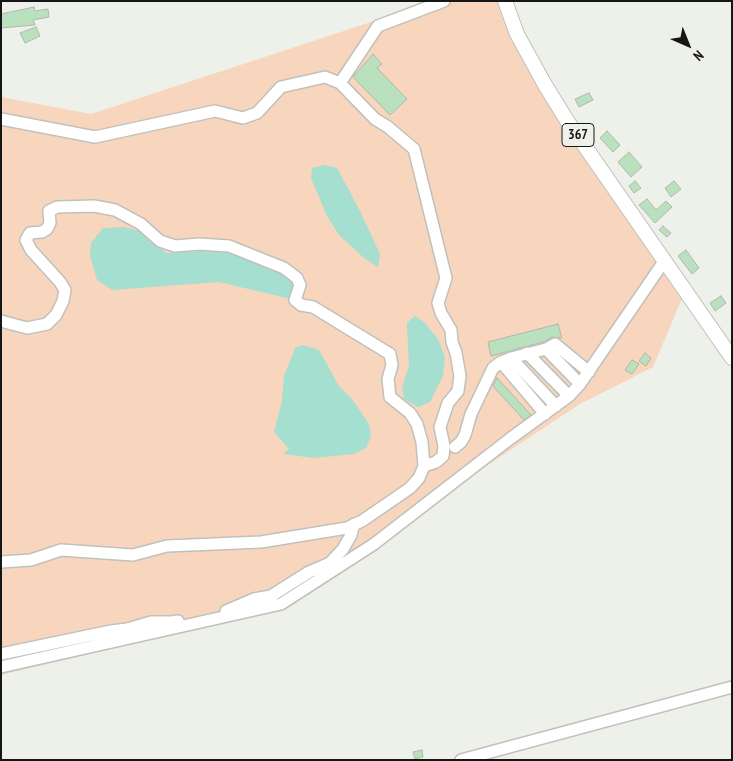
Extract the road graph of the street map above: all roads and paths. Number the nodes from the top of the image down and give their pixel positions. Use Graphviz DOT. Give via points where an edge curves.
graph roads {
  1 [pos="444,1"];
  2 [pos="504,1"];
  3 [pos="340,83"];
  4 [pos="1,119"];
  5 [pos="666,260"];
  6 [pos="1,321"];
  7 [pos="546,348"];
  8 [pos="527,353"];
  9 [pos="732,358"];
  10 [pos="506,360"];
  11 [pos="589,372"];
  12 [pos="580,384"];
  13 [pos="569,396"];
  14 [pos="556,406"];
  15 [pos="545,414"];
  16 [pos="447,449"];
  17 [pos="424,466"];
  18 [pos="354,524"];
  19 [pos="1,562"];
  20 [pos="1,654"];
  21 [pos="1,667"];
  22 [pos="732,687"];
  23 [pos="461,760"];
  1 -- 3 [label="street" via="378,26"];
  2 -- 5 [label="main road, 367" via="524,48 568,122"];
  3 -- 4 [label="street" via="325,77 282,87 257,112 243,118 215,111 95,137"];
  3 -- 16 [label="street" via="375,119 414,149 419,164 446,278 438,302 451,330 460,376 458,390 448,403 440,427"];
  5 -- 9 [label="main road, 367"];
  5 -- 11 [label="street"];
  6 -- 17 [label="street" via="27,328 46,324 56,315 65,290 26,240 30,233 47,230 49,211 57,207 94,206 115,210 141,224 160,241 175,246 229,246 284,268 300,285 296,300 301,305 313,307 390,354 390,398 410,413 417,424"];
  7 -- 8 [label="street"];
  7 -- 11 [label="street" via="555,344"];
  7 -- 12 [label="street"];
  8 -- 10 [label="street"];
  8 -- 13 [label="street"];
  10 -- 14 [label="street"];
  10 -- 15 [label="street"];
  10 -- 16 [label="street" via="493,368 461,442"];
  11 -- 12 [label="street"];
  12 -- 13 [label="street"];
  13 -- 14 [label="street"];
  14 -- 15 [label="street"];
  15 -- 21 [label="street" via="374,544 281,604"];
  16 -- 17 [label="street" via="436,462"];
  17 -- 18 [label="street" via="410,488"];
  18 -- 19 [label="street" via="347,528 261,542 167,546 133,555 61,550 31,560"];
  18 -- 20 [label="street" via="343,549 330,563 271,596 254,599 226,611 172,622 151,622"];
  22 -- 23 [label="street"];
}
